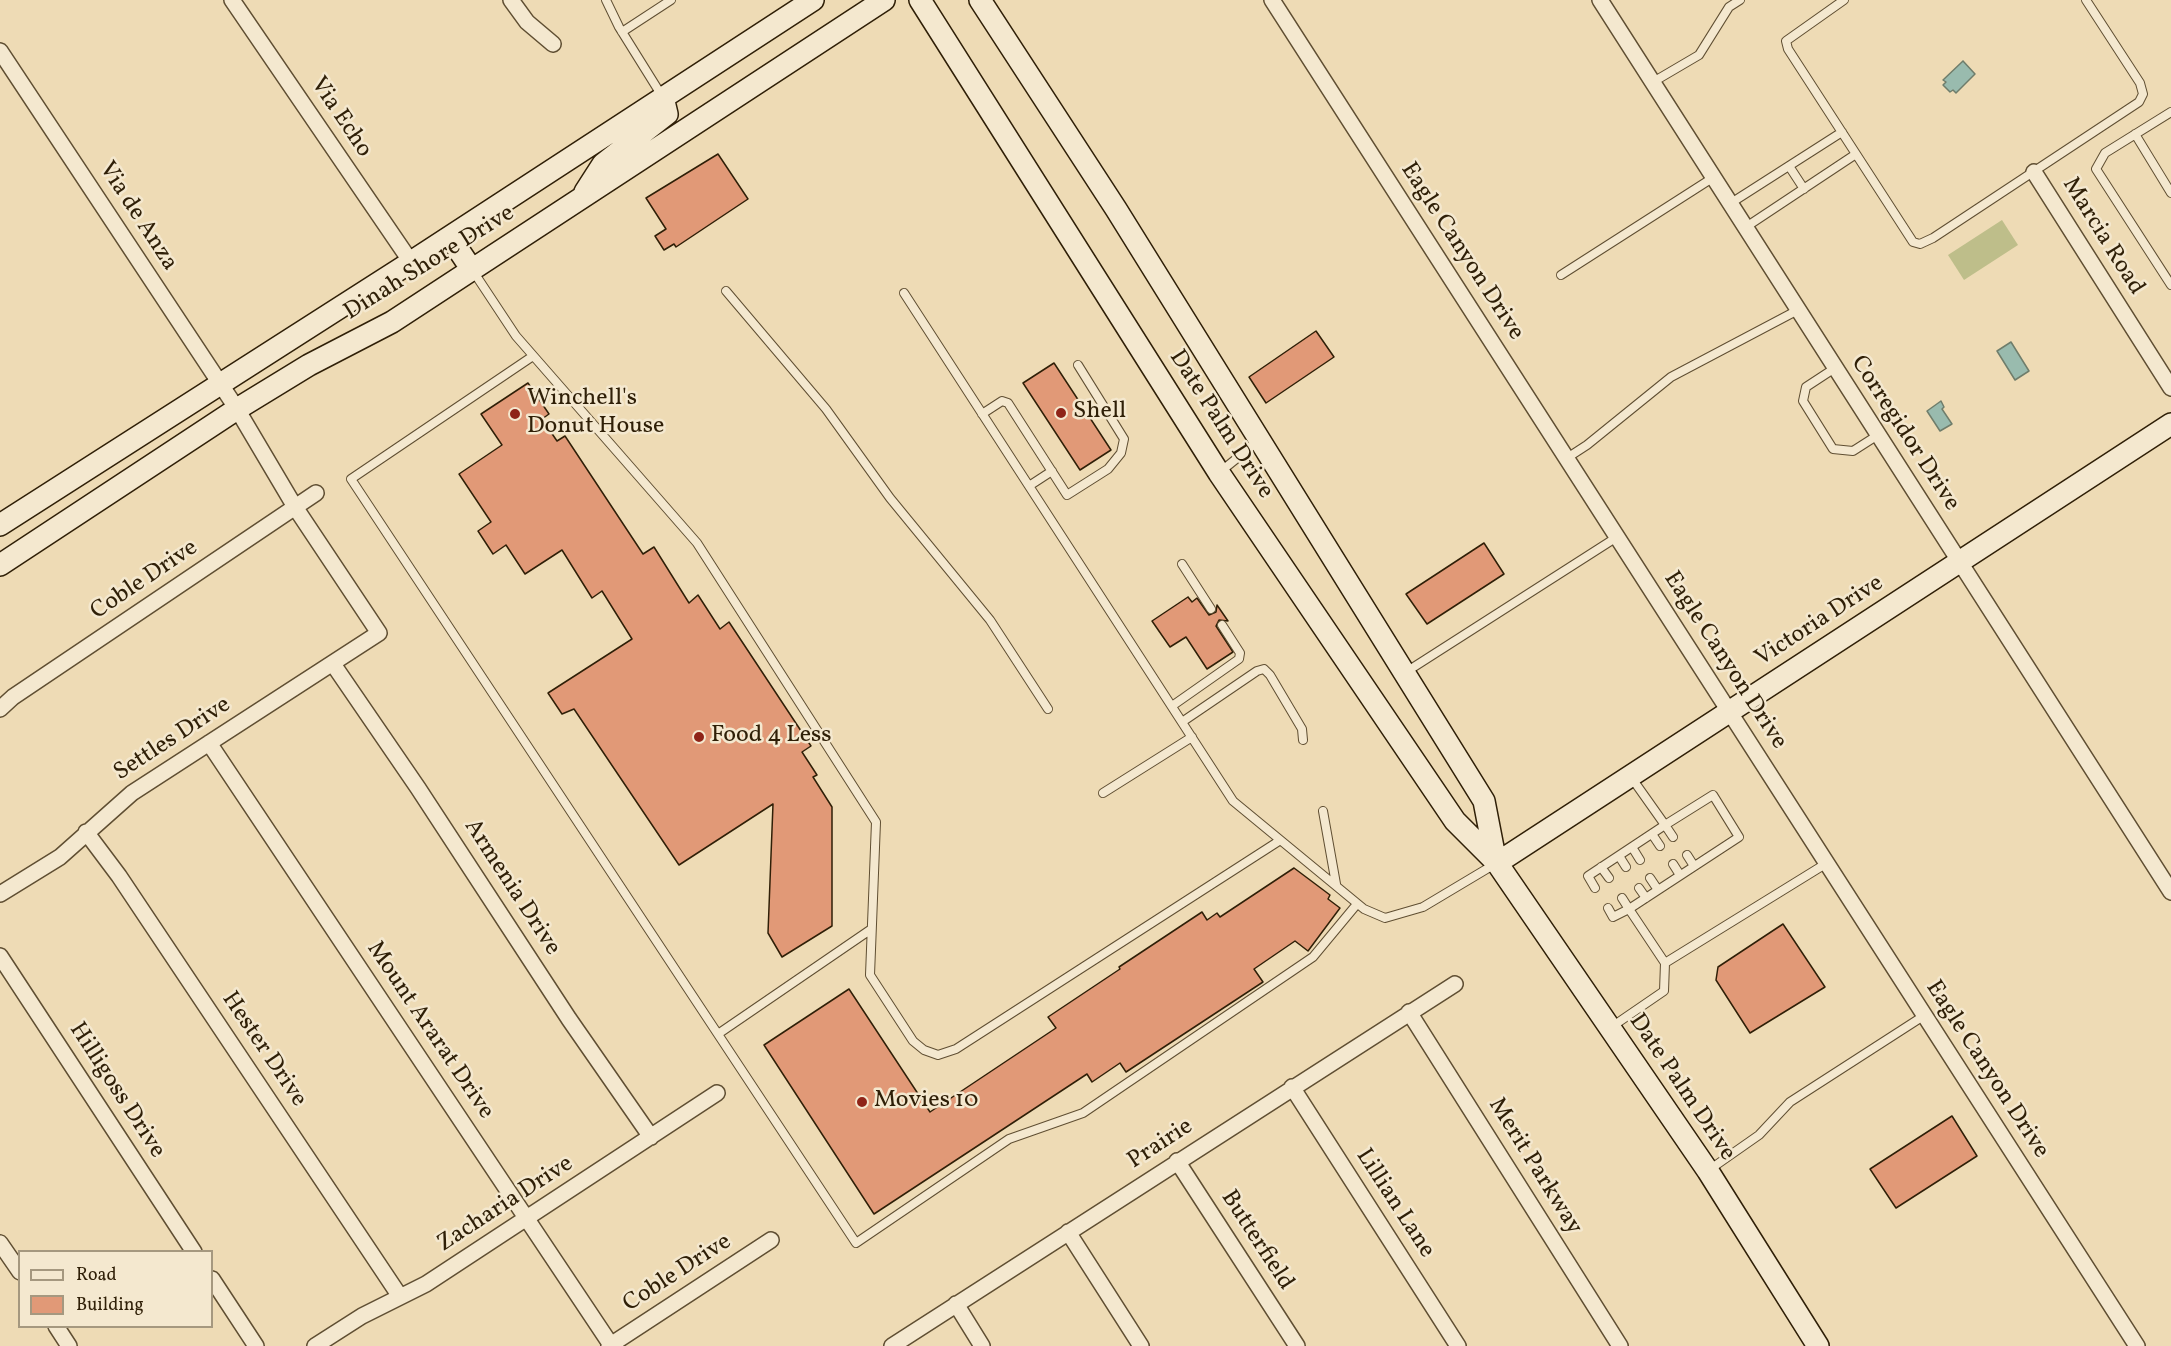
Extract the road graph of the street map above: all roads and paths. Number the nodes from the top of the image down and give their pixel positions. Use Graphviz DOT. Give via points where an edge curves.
graph roads {
  1 [pos="232,0"];
  2 [pos="511,0"];
  3 [pos="606,0"];
  4 [pos="671,0"];
  5 [pos="813,0"];
  6 [pos="884,0"];
  7 [pos="920,0"];
  8 [pos="980,0"];
  9 [pos="1272,0"];
  10 [pos="1600,0"];
  11 [pos="1740,0"];
  12 [pos="1844,0"];
  13 [pos="2086,0"];
  14 [pos="796,7"];
  15 [pos="622,32"];
  16 [pos="553,44"];
  17 [pos="0,51"];
  18 [pos="1653,82"];
  19 [pos="663,97"];
  20 [pos="2171,112"];
  21 [pos="1842,132"];
  22 [pos="2135,134"];
  23 [pos="1856,154"];
  24 [pos="1789,166"];
  25 [pos="2034,172"];
  26 [pos="1714,177"];
  27 [pos="1804,189"];
  28 [pos="2171,193"];
  29 [pos="579,200"];
  30 [pos="1731,203"];
  31 [pos="1746,227"];
  32 [pos="450,237"];
  33 [pos="411,262"];
  34 [pos="472,270"];
  35 [pos="1561,275"];
  36 [pos="2171,285"];
  37 [pos="726,291"];
  38 [pos="904,293"];
  39 [pos="339,309"];
  40 [pos="1798,310"];
  41 [pos="534,356"];
  42 [pos="1078,365"];
  43 [pos="1835,368"];
  44 [pos="220,385"];
  45 [pos="2171,388"];
  46 [pos="237,409"];
  47 [pos="982,414"];
  48 [pos="2171,424"];
  49 [pos="1878,435"];
  50 [pos="1260,439"];
  51 [pos="1567,458"];
  52 [pos="1052,471"];
  53 [pos="1219,473"];
  54 [pos="1029,486"];
  55 [pos="316,493"];
  56 [pos="295,507"];
  57 [pos="0,525"];
  58 [pos="1617,537"];
  59 [pos="1960,562"];
  60 [pos="1182,564"];
  61 [pos="0,565"];
  62 [pos="1211,609"];
  63 [pos="1222,625"];
  64 [pos="379,633"];
  65 [pos="333,664"];
  66 [pos="1405,673"];
  67 [pos="1172,706"];
  68 [pos="0,709"];
  69 [pos="1048,709"];
  70 [pos="1730,712"];
  71 [pos="1182,722"];
  72 [pos="1192,737"];
  73 [pos="1303,740"];
  74 [pos="209,743"];
  75 [pos="1630,776"];
  76 [pos="1103,793"];
  77 [pos="1323,811"];
  78 [pos="1665,825"];
  79 [pos="86,832"];
  80 [pos="1652,834"];
  81 [pos="1673,837"];
  82 [pos="1279,841"];
  83 [pos="1660,846"];
  84 [pos="1632,847"];
  85 [pos="1687,855"];
  86 [pos="1619,856"];
  87 [pos="1640,860"];
  88 [pos="1497,863"];
  89 [pos="1827,863"];
  90 [pos="1673,864"];
  91 [pos="1695,866"];
  92 [pos="1601,867"];
  93 [pos="1626,867"];
  94 [pos="1680,875"];
  95 [pos="1609,878"];
  96 [pos="1650,878"];
  97 [pos="1336,884"];
  98 [pos="1595,888"];
  99 [pos="1639,888"];
  100 [pos="1658,890"];
  101 [pos="2171,892"];
  102 [pos="0,894"];
  103 [pos="1622,898"];
  104 [pos="1646,898"];
  105 [pos="1358,904"];
  106 [pos="1608,908"];
  107 [pos="1629,909"];
  108 [pos="870,930"];
  109 [pos="0,956"];
  110 [pos="1665,963"];
  111 [pos="1455,984"];
  112 [pos="1410,1012"];
  113 [pos="1925,1015"];
  114 [pos="1610,1028"];
  115 [pos="718,1034"];
  116 [pos="1293,1087"];
  117 [pos="717,1094"];
  118 [pos="651,1137"];
  119 [pos="1177,1161"];
  120 [pos="1708,1171"];
  121 [pos="527,1218"];
  122 [pos="1068,1232"];
  123 [pos="771,1240"];
  124 [pos="0,1243"];
  125 [pos="193,1250"];
  126 [pos="18,1269"];
  127 [pos="213,1281"];
  128 [pos="399,1295"];
  129 [pos="956,1304"];
  130 [pos="62,1336"];
  131 [pos="610,1345"];
  132 [pos="49,1346"];
  133 [pos="256,1346"];
  134 [pos="315,1346"];
  135 [pos="891,1346"];
  136 [pos="982,1346"];
  137 [pos="1141,1346"];
  138 [pos="1297,1346"];
  139 [pos="1458,1346"];
  140 [pos="1620,1346"];
  141 [pos="1818,1346"];
  142 [pos="2137,1346"];
  1 -- 33 [label="street, Via Echo"];
  2 -- 16 [label="street" via="527,22"];
  3 -- 15 [label="lane"];
  4 -- 15 [label="lane"];
  5 -- 14 [label="main road, Dinah Shore Drive"];
  6 -- 29 [label="main road, Dinah Shore Drive"];
  7 -- 53 [label="main road, Date Palm Drive"];
  8 -- 50 [label="main road, Date Palm Drive"];
  9 -- 51 [label="street, Eagle Canyon Drive"];
  10 -- 18 [label="street, Corregidor Drive"];
  11 -- 18 [label="lane" via="1729,7 1699,55"];
  12 -- 21 [label="lane" via="1786,41"];
  13 -- 25 [label="lane" via="2140,83 2143,94 2139,102"];
  14 -- 19 [label="main road, Dinah Shore Drive"];
  15 -- 19 [label="lane"];
  17 -- 44 [label="street, Via de Anza"];
  18 -- 26 [label="street, Corregidor Drive"];
  19 -- 29 [label="main road" via="667,114 603,164"];
  19 -- 32 [label="main road, Dinah Shore Drive"];
  20 -- 22 [label="lane"];
  21 -- 23 [label="lane"];
  21 -- 24 [label="lane"];
  22 -- 28 [label="lane"];
  22 -- 36 [label="lane" via="2105,153 2096,169"];
  23 -- 25 [label="lane" via="1913,242 1920,244"];
  23 -- 27 [label="lane"];
  24 -- 27 [label="lane"];
  24 -- 30 [label="lane"];
  25 -- 45 [label="street, Marcia Road"];
  26 -- 30 [label="street, Corregidor Drive"];
  26 -- 35 [label="lane"];
  27 -- 31 [label="lane"];
  29 -- 34 [label="main road, Dinah Shore Drive"];
  30 -- 31 [label="street, Corregidor Drive"];
  31 -- 40 [label="street, Corregidor Drive"];
  32 -- 33 [label="main road, Dinah Shore Drive"];
  32 -- 34 [label="main road"];
  33 -- 39 [label="main road, Dinah Shore Drive"];
  34 -- 41 [label="lane"];
  34 -- 46 [label="main road, Dinah Shore Drive" via="392,322 309,365"];
  37 -- 69 [label="lane" via="826,410 890,498 990,620"];
  38 -- 47 [label="lane"];
  39 -- 44 [label="main road, Dinah Shore Drive"];
  39 -- 46 [label="main road" via="320,337 251,382 239,398"];
  40 -- 43 [label="street, Corregidor Drive"];
  40 -- 51 [label="lane" via="1671,376"];
  41 -- 108 [label="lane" via="696,543 876,822"];
  41 -- 115 [label="lane" via="351,479"];
  42 -- 52 [label="lane" via="1124,439 1121,453 1108,469 1067,495"];
  43 -- 49 [label="street, Corregidor Drive"];
  43 -- 49 [label="lane" via="1806,387 1803,401 1833,449 1853,451"];
  44 -- 46 [label="street, Via de Anza"];
  44 -- 57 [label="main road, Dinah Shore Drive"];
  46 -- 56 [label="street, Via de Anza"];
  46 -- 61 [label="main road, Dinah Shore Drive"];
  47 -- 52 [label="lane" via="1002,401 1008,403"];
  47 -- 54 [label="lane"];
  48 -- 59 [label="main road, Victoria Drive"];
  49 -- 59 [label="street, Corregidor Drive"];
  50 -- 53 [label="lane"];
  50 -- 66 [label="main road, Date Palm Drive"];
  51 -- 58 [label="street, Eagle Canyon Drive"];
  52 -- 54 [label="lane"];
  53 -- 88 [label="main road, Date Palm Drive" via="1455,821"];
  54 -- 67 [label="lane"];
  55 -- 56 [label="street, Coble Drive"];
  56 -- 64 [label="street, Via de Anza"];
  56 -- 68 [label="street, Coble Drive"];
  58 -- 66 [label="lane"];
  58 -- 70 [label="street, Eagle Canyon Drive"];
  59 -- 70 [label="main road, Victoria Drive"];
  59 -- 101 [label="street, Corregidor Drive"];
  60 -- 62 [label="lane"];
  63 -- 67 [label="lane" via="1240,653 1239,659"];
  64 -- 65 [label="street, Settles Drive"];
  65 -- 74 [label="street, Settles Drive"];
  65 -- 118 [label="street, Armenia Drive"];
  66 -- 88 [label="main road, Date Palm Drive" via="1484,801"];
  67 -- 71 [label="lane"];
  70 -- 75 [label="main road, Victoria Drive"];
  70 -- 89 [label="street, Eagle Canyon Drive"];
  71 -- 72 [label="lane"];
  71 -- 73 [label="lane" via="1264,669 1302,729"];
  72 -- 76 [label="lane"];
  72 -- 82 [label="lane" via="1233,801"];
  74 -- 79 [label="street, Settles Drive" via="132,793"];
  74 -- 121 [label="street, Mount Ararat Drive"];
  75 -- 78 [label="lane"];
  75 -- 88 [label="main road, Victoria Drive"];
  77 -- 97 [label="lane"];
  78 -- 80 [label="lane"];
  78 -- 81 [label="lane"];
  78 -- 91 [label="lane" via="1713,795 1739,837"];
  79 -- 102 [label="street, Settles Drive" via="60,857"];
  79 -- 128 [label="street, Hester Drive" via="126,885"];
  80 -- 83 [label="lane"];
  80 -- 84 [label="lane"];
  82 -- 97 [label="lane"];
  82 -- 108 [label="lane" via="956,1049 938,1055 913,1041 870,975"];
  84 -- 86 [label="lane"];
  84 -- 87 [label="lane"];
  85 -- 91 [label="lane"];
  86 -- 92 [label="lane"];
  86 -- 93 [label="lane"];
  88 -- 105 [label="lane" via="1404,914 1385,918"];
  88 -- 114 [label="main road, Date Palm Drive"];
  89 -- 110 [label="lane"];
  89 -- 113 [label="street, Eagle Canyon Drive"];
  90 -- 94 [label="lane"];
  91 -- 94 [label="lane"];
  92 -- 95 [label="lane"];
  92 -- 98 [label="lane" via="1588,876"];
  94 -- 100 [label="lane"];
  96 -- 100 [label="lane"];
  97 -- 105 [label="lane"];
  99 -- 104 [label="lane"];
  100 -- 104 [label="lane"];
  103 -- 107 [label="lane"];
  104 -- 107 [label="lane"];
  105 -- 115 [label="lane" via="1313,957 1083,1113 1009,1139 856,1243"];
  106 -- 107 [label="lane" via="1613,917"];
  107 -- 110 [label="lane"];
  108 -- 115 [label="lane"];
  109 -- 125 [label="street, Hilligoss Drive"];
  110 -- 114 [label="lane" via="1664,991"];
  111 -- 112 [label="street, Prairie"];
  112 -- 116 [label="street, Prairie"];
  112 -- 140 [label="street, Merit Parkway"];
  113 -- 120 [label="lane" via="1790,1102 1759,1135"];
  113 -- 142 [label="street, Eagle Canyon Drive"];
  114 -- 120 [label="main road, Date Palm Drive"];
  116 -- 119 [label="street, Prairie"];
  116 -- 139 [label="street, Lillian Lane"];
  117 -- 118 [label="street, Zacharia Drive"];
  118 -- 121 [label="street, Zacharia Drive"];
  119 -- 122 [label="street, Prairie"];
  119 -- 138 [label="street, Butterfield"];
  120 -- 141 [label="main road, Date Palm Drive"];
  121 -- 128 [label="street, Zacharia Drive" via="426,1284"];
  121 -- 131 [label="street, Mount Ararat Drive"];
  122 -- 129 [label="street, Prairie"];
  122 -- 137 [label="street"];
  123 -- 131 [label="street, Coble Drive"];
  124 -- 126 [label="street"];
  127 -- 133 [label="street"];
  128 -- 134 [label="street, Zacharia Drive"];
  129 -- 135 [label="street, Prairie"];
  129 -- 136 [label="street"];
  130 -- 132 [label="street"];
}
